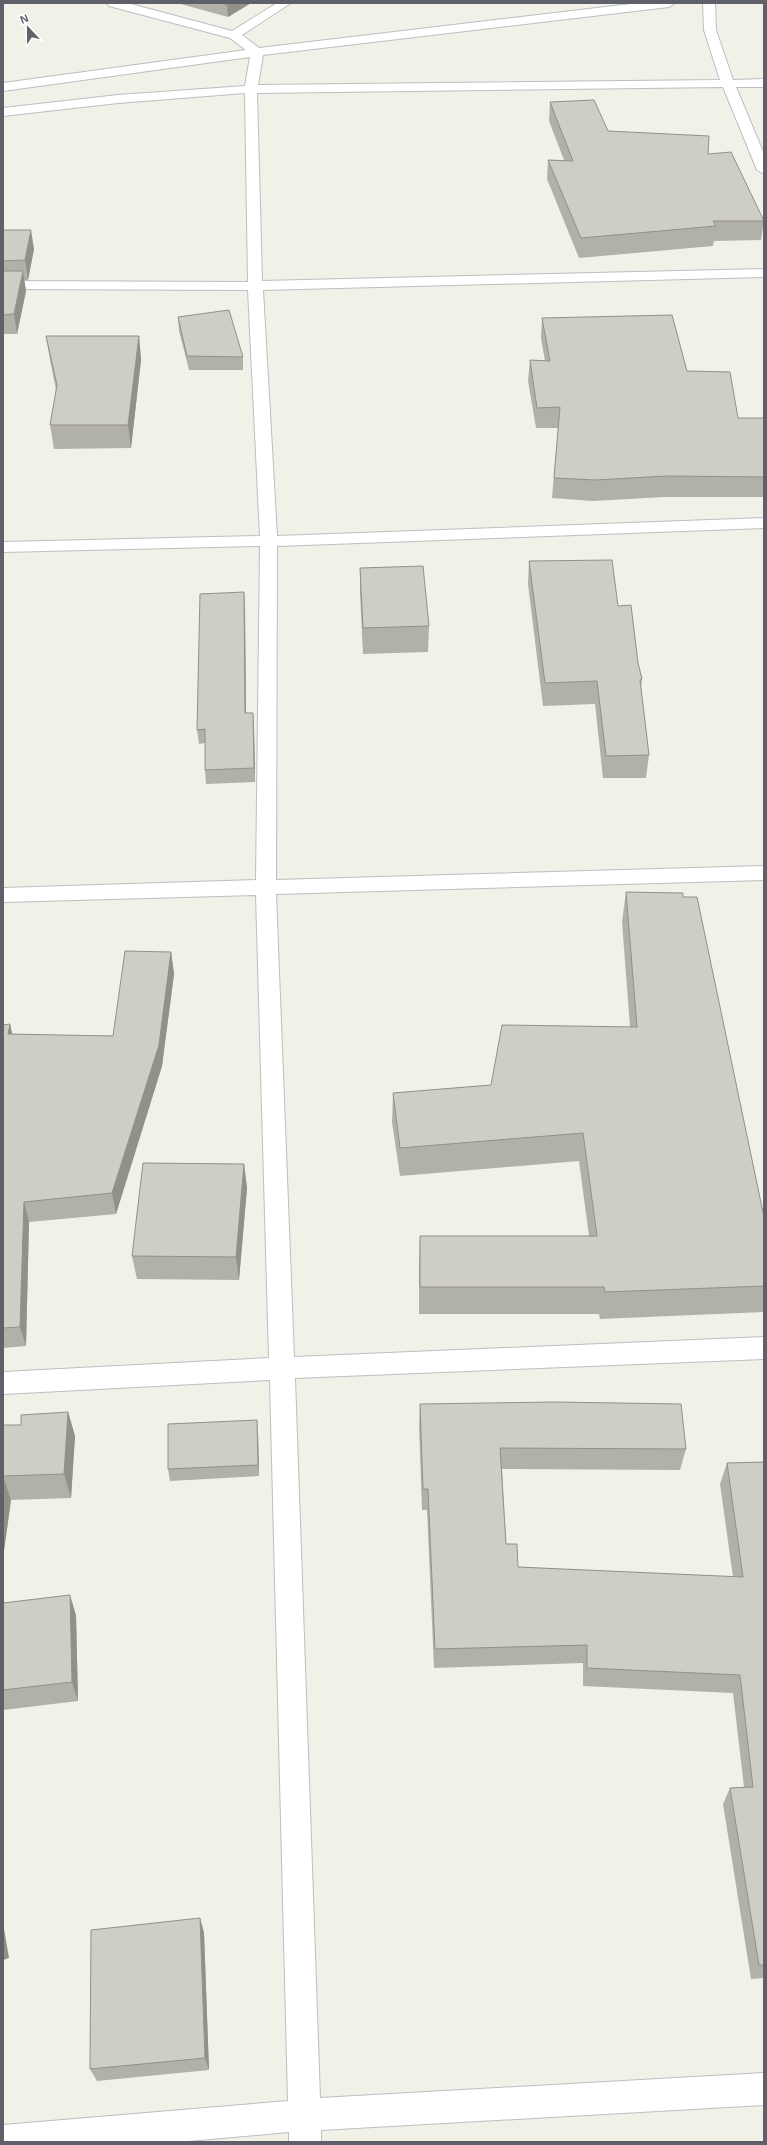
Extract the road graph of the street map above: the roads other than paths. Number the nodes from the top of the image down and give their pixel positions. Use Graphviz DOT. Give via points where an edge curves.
graph roads {
  1 [pos="113,3"];
  2 [pos="285,3"];
  3 [pos="669,3"];
  4 [pos="709,3"];
  5 [pos="234,35"];
  6 [pos="257,52"];
  7 [pos="764,83"];
  8 [pos="728,84"];
  9 [pos="3,87"];
  10 [pos="251,89"];
  11 [pos="3,112"];
  12 [pos="764,170"];
  13 [pos="764,273"];
  14 [pos="3,286"];
  15 [pos="255,286"];
  16 [pos="764,523"];
  17 [pos="269,541"];
  18 [pos="3,547"];
  19 [pos="764,873"];
  20 [pos="266,889"];
  21 [pos="3,895"];
  22 [pos="764,1348"];
  23 [pos="282,1368"];
  24 [pos="3,1383"];
  25 [pos="764,2089"];
  26 [pos="305,2129"];
  27 [pos="3,2141"];
  1 -- 5 [label="street"];
  2 -- 5 [label="street"];
  3 -- 6 [label="street"];
  4 -- 8 [label="street" via="710,30"];
  5 -- 6 [label="street"];
  6 -- 9 [label="street"];
  6 -- 10 [label="street"];
  7 -- 8 [label="street"];
  8 -- 10 [label="street"];
  8 -- 12 [label="street"];
  10 -- 11 [label="street" via="118,99"];
  10 -- 15 [label="street"];
  13 -- 15 [label="street"];
  14 -- 15 [label="street"];
  15 -- 17 [label="street"];
  16 -- 17 [label="street"];
  17 -- 18 [label="street"];
  17 -- 20 [label="street"];
  19 -- 20 [label="street"];
  20 -- 21 [label="street"];
  20 -- 23 [label="street"];
  22 -- 23 [label="street"];
  23 -- 24 [label="street"];
  23 -- 26 [label="street"];
  25 -- 26 [label="street"];
  26 -- 27 [label="street"];
}
